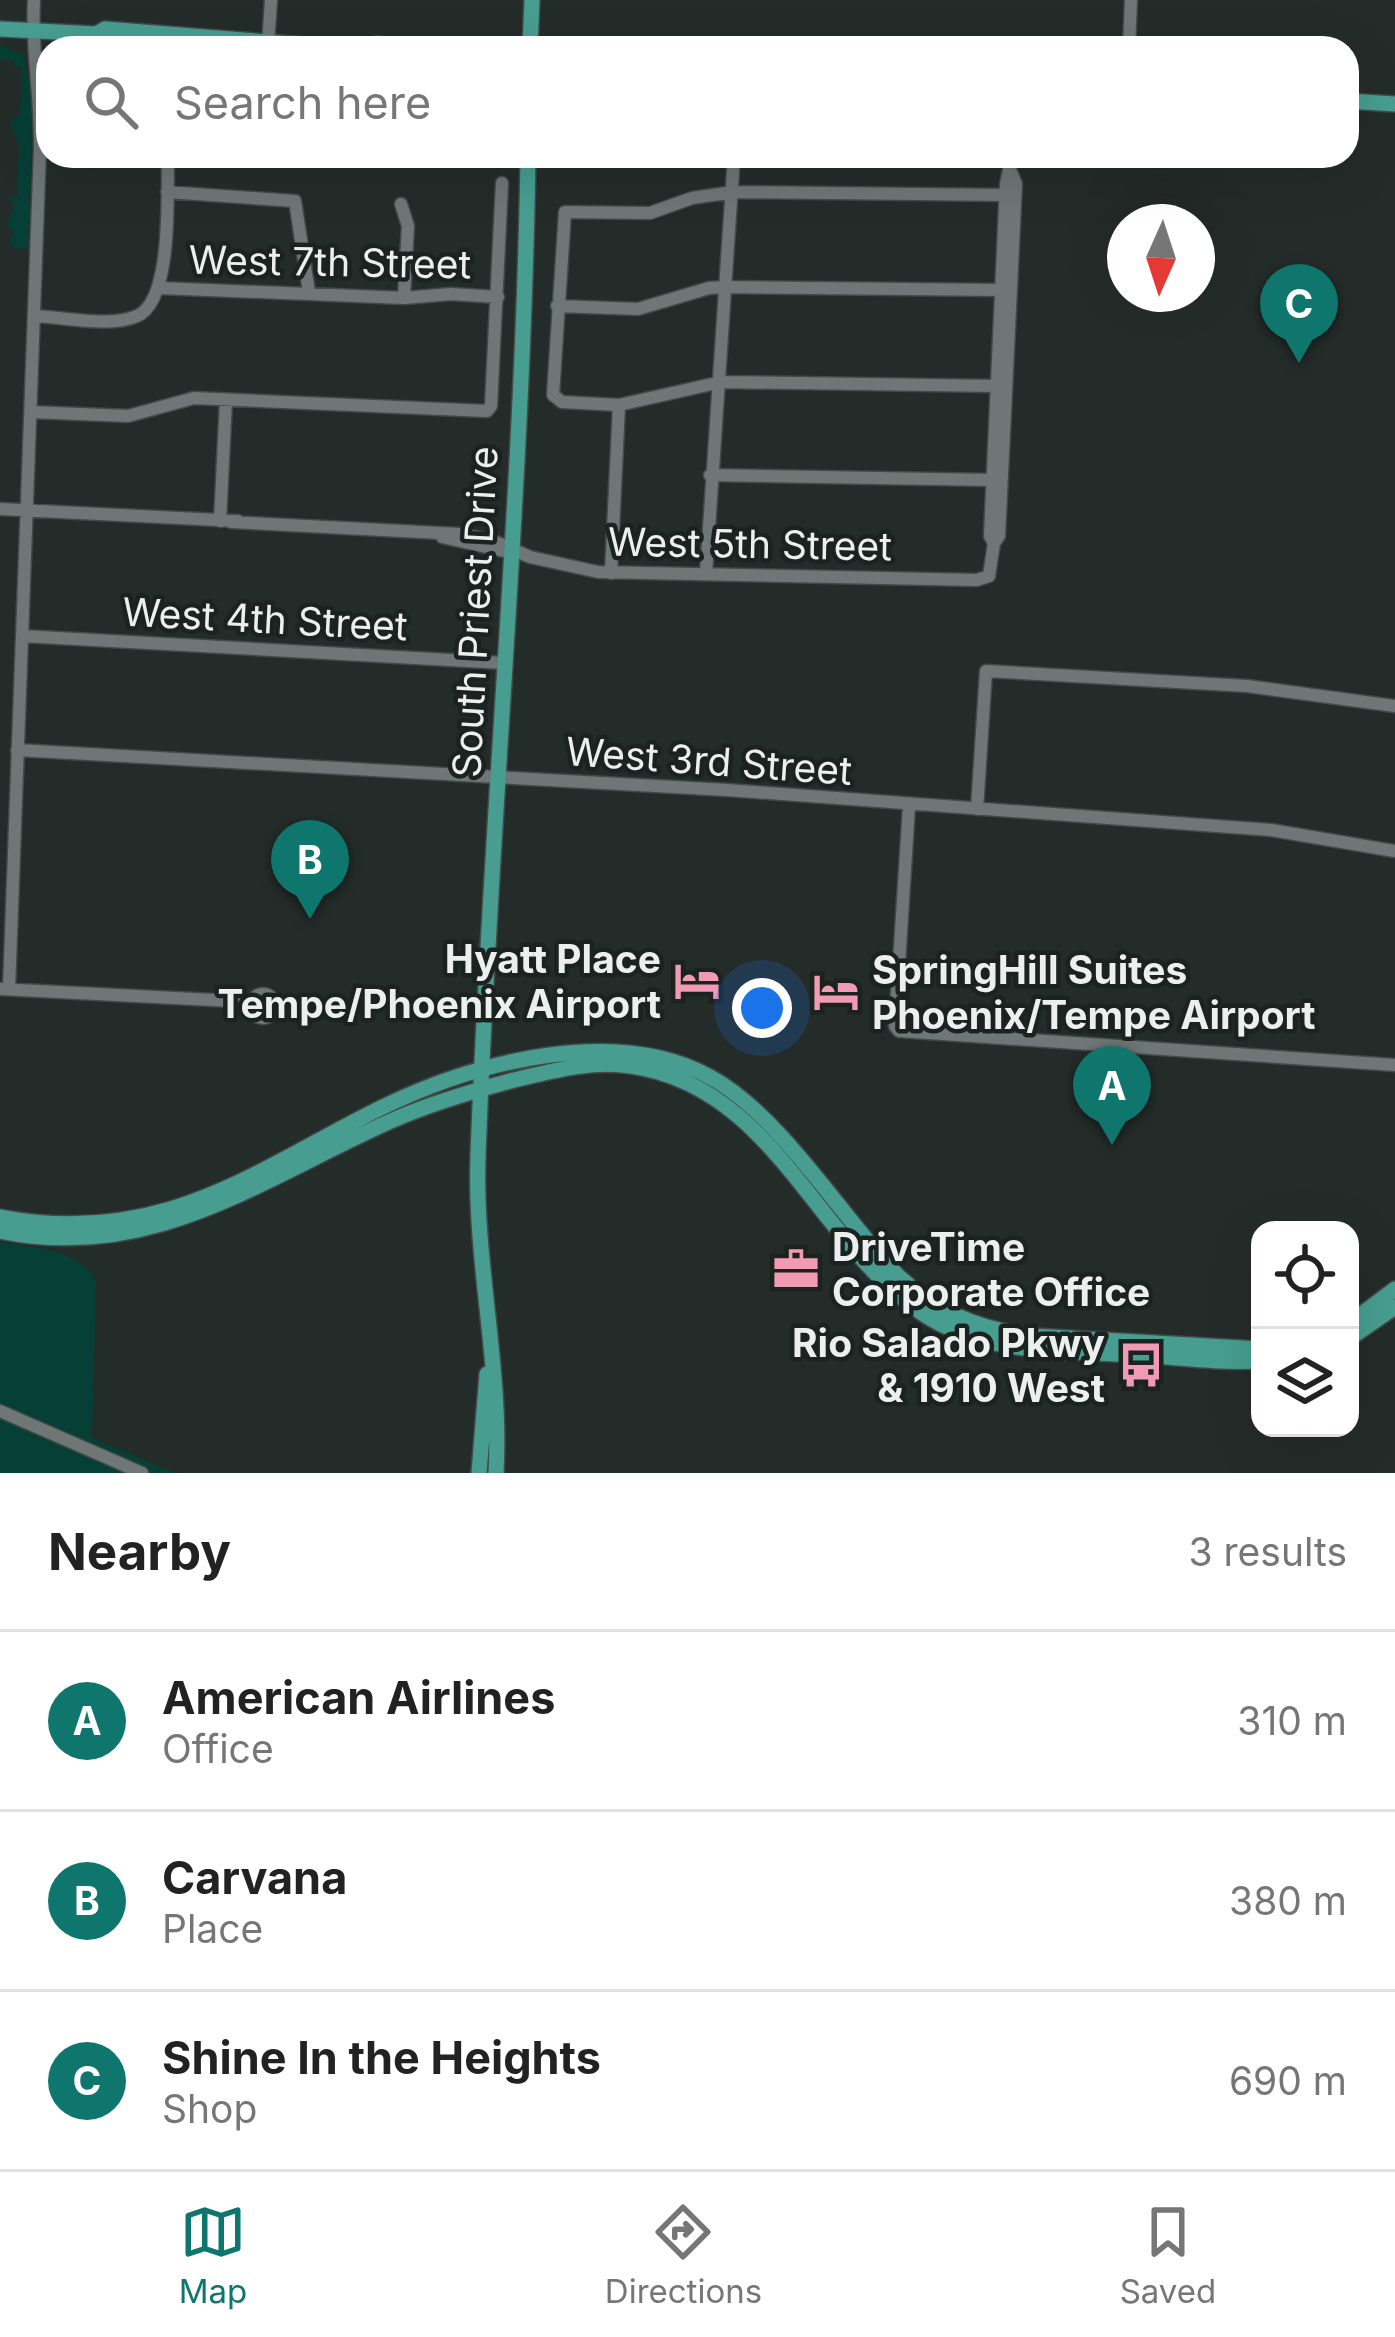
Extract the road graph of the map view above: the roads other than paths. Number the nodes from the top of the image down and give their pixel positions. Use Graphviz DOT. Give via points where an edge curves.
graph roads {
  1 [pos="34,0"];
  2 [pos="271,0"];
  3 [pos="532,0"];
  4 [pos="1131,0"];
  5 [pos="0,29"];
  6 [pos="32,30"];
  7 [pos="96,34"];
  8 [pos="99,36"];
  9 [pos="214,36"];
  10 [pos="269,36"];
  11 [pos="530,36"];
  12 [pos="1130,36"];
  13 [pos="36,66"];
  14 [pos="1359,102"];
  15 [pos="1395,104"];
  16 [pos="39,168"];
  17 [pos="168,168"];
  18 [pos="528,168"];
  19 [pos="734,168"];
  20 [pos="1011,168"];
  21 [pos="1011,172"];
  22 [pos="502,183"];
  23 [pos="167,192"];
  24 [pos="733,192"];
  25 [pos="1005,194"];
  26 [pos="401,204"];
  27 [pos="1013,241"];
  28 [pos="1012,265"];
  29 [pos="726,286"];
  30 [pos="160,288"];
  31 [pos="1001,290"];
  32 [pos="309,292"];
  33 [pos="498,297"];
  34 [pos="404,298"];
  35 [pos="557,306"];
  36 [pos="34,316"];
  37 [pos="1007,359"];
  38 [pos="721,382"];
  39 [pos="996,386"];
  40 [pos="226,400"];
  41 [pos="619,405"];
  42 [pos="31,412"];
  43 [pos="1003,451"];
  44 [pos="710,476"];
  45 [pos="992,480"];
  46 [pos="0,509"];
  47 [pos="27,511"];
  48 [pos="225,522"];
  49 [pos="994,543"];
  50 [pos="511,552"];
  51 [pos="611,573"];
  52 [pos="706,573"];
  53 [pos="22,636"];
  54 [pos="504,663"];
  55 [pos="1395,706"];
  56 [pos="17,750"];
  57 [pos="498,776"];
  58 [pos="908,806"];
  59 [pos="977,809"];
  60 [pos="7,819"];
  61 [pos="1395,850"];
  62 [pos="4,989"];
  63 [pos="252,1002"];
  64 [pos="1395,1065"];
  65 [pos="482,1072"];
  66 [pos="667,1073"];
  67 [pos="481,1090"];
  68 [pos="738,1096"];
  69 [pos="0,1217"];
  70 [pos="838,1228"];
  71 [pos="0,1231"];
  72 [pos="879,1256"];
  73 [pos="1395,1289"];
  74 [pos="915,1300"];
  75 [pos="1395,1307"];
  76 [pos="1359,1315"];
  77 [pos="1359,1332"];
  78 [pos="1251,1348"];
  79 [pos="489,1353"];
  80 [pos="1251,1360"];
  81 [pos="0,1411"];
  82 [pos="142,1473"];
  83 [pos="479,1473"];
  84 [pos="496,1473"];
  1 -- 6 [label="street"];
  2 -- 10 [label="street"];
  3 -- 11 [label="main road"];
  4 -- 12 [label="street"];
  5 -- 6 [label="main road"];
  6 -- 7 [label="main road"];
  6 -- 13 [label="street"];
  7 -- 8 [label="main road"];
  7 -- 9 [label="main road"];
  14 -- 15 [label="main road"];
  16 -- 36 [label="street"];
  17 -- 23 [label="street"];
  18 -- 50 [label="main road, South Priest Drive"];
  19 -- 24 [label="street"];
  20 -- 21 [label="street"];
  21 -- 25 [label="street"];
  21 -- 27 [label="street"];
  22 -- 33 [label="street, South Priest Drive"];
  23 -- 30 [label="street"];
  23 -- 32 [label="street" via="295,201"];
  24 -- 25 [label="street"];
  24 -- 29 [label="street"];
  24 -- 35 [label="street" via="650,214 565,212"];
  25 -- 27 [label="street"];
  25 -- 31 [label="street"];
  26 -- 34 [label="street" via="408,226"];
  27 -- 28 [label="street"];
  28 -- 31 [label="street"];
  28 -- 37 [label="street"];
  29 -- 31 [label="street"];
  29 -- 35 [label="street" via="638,309"];
  29 -- 38 [label="street"];
  30 -- 32 [label="street, West 7th Street"];
  30 -- 36 [label="street, West 7th Street" via="143,314 124,320"];
  31 -- 39 [label="street"];
  32 -- 34 [label="street, West 7th Street"];
  33 -- 34 [label="street, West 7th Street"];
  33 -- 40 [label="street, South Priest Drive" via="491,406 482,413"];
  35 -- 41 [label="street" via="556,400"];
  36 -- 42 [label="street"];
  37 -- 39 [label="street"];
  37 -- 43 [label="street"];
  38 -- 39 [label="street"];
  38 -- 41 [label="street"];
  38 -- 44 [label="street"];
  39 -- 45 [label="street"];
  40 -- 42 [label="street" via="194,398 128,416"];
  40 -- 48 [label="street"];
  41 -- 51 [label="street"];
  42 -- 47 [label="street"];
  43 -- 45 [label="street"];
  43 -- 49 [label="street"];
  44 -- 45 [label="street"];
  44 -- 52 [label="street"];
  45 -- 49 [label="street"];
  46 -- 47 [label="street, West 5th Street"];
  47 -- 48 [label="street, West 5th Street"];
  47 -- 53 [label="street"];
  48 -- 50 [label="street, West 5th Street" via="425,533"];
  49 -- 52 [label="street, West 5th Street" via="989,576 977,580"];
  50 -- 51 [label="street, West 5th Street"];
  50 -- 54 [label="main road, South Priest Drive"];
  51 -- 52 [label="street, West 5th Street"];
  53 -- 54 [label="street, West 4th Street"];
  53 -- 56 [label="street"];
  54 -- 57 [label="main road, South Priest Drive"];
  55 -- 59 [label="street" via="1247,686 986,671"];
  56 -- 57 [label="street, West 3rd Street"];
  56 -- 60 [label="street"];
  57 -- 58 [label="street, West 3rd Street"];
  57 -- 65 [label="main road, South Priest Drive"];
  58 -- 59 [label="street, West 3rd Street"];
  58 -- 64 [label="street" via="899,1031"];
  59 -- 61 [label="street, West 3rd Street" via="1271,830"];
  60 -- 62 [label="street"];
  62 -- 63 [label="street"];
  65 -- 67 [label="main road, South Priest Drive"];
  65 -- 68 [label="main road" via="564,1054 638,1053 697,1070"];
  65 -- 69 [label="main road" via="386,1105 173,1208 82,1225"];
  66 -- 67 [label="main road" via="597,1064"];
  66 -- 68 [label="main road" via="685,1072"];
  66 -- 70 [label="main road" via="735,1111"];
  67 -- 71 [label="main road" via="393,1120 181,1220 82,1238"];
  67 -- 79 [label="main road, South Priest Drive" via="478,1205"];
  68 -- 72 [label="main road"];
  70 -- 72 [label="main road"];
  70 -- 74 [label="main road"];
  72 -- 74 [label="main road"];
  73 -- 76 [label="main road"];
  74 -- 78 [label="main road" via="1000,1332"];
  74 -- 80 [label="main road" via="953,1330 1001,1345"];
  75 -- 77 [label="main road"];
  79 -- 83 [label="main road"];
  79 -- 84 [label="main road" via="499,1418"];
  81 -- 82 [label="street"];
}
